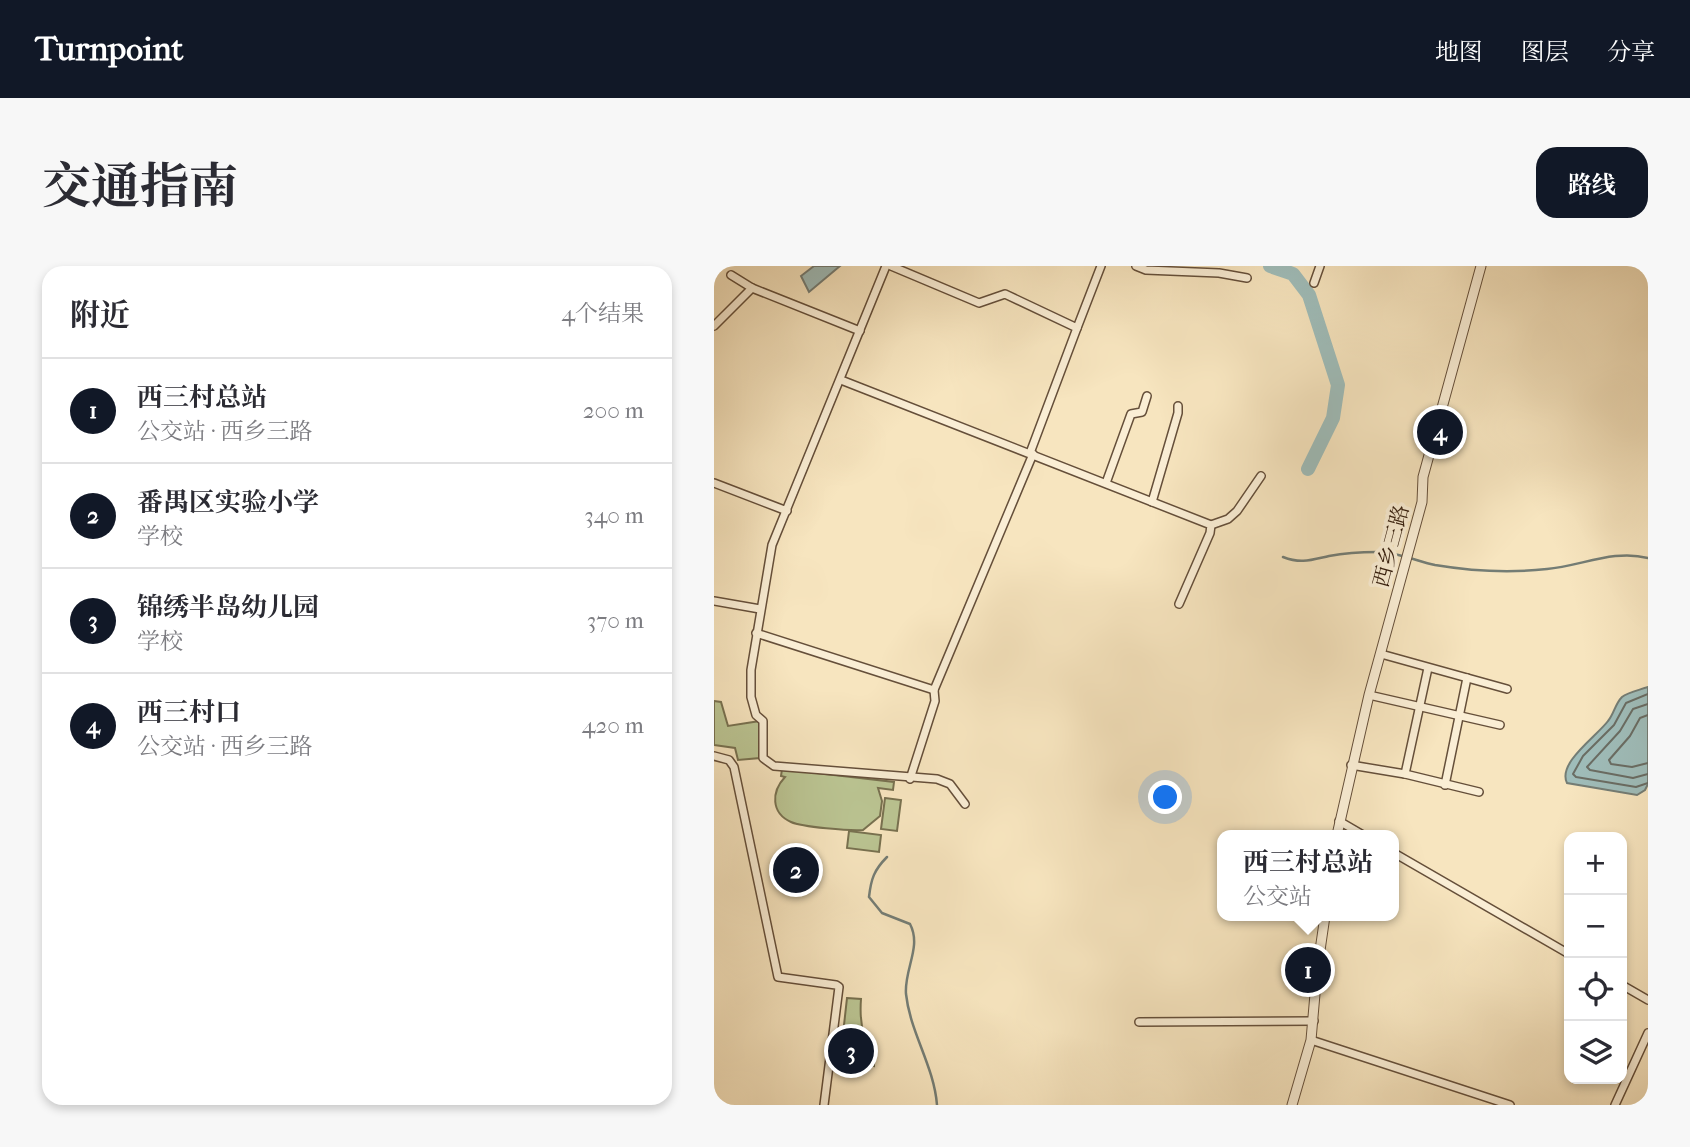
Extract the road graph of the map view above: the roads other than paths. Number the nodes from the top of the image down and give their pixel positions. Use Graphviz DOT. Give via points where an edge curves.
graph roads {
  1 [pos="889,266"];
  2 [pos="1101,266"];
  3 [pos="1136,266"];
  4 [pos="1320,266"];
  5 [pos="1481,266"];
  6 [pos="1158,268"];
  7 [pos="731,275"];
  8 [pos="1248,278"];
  9 [pos="1314,283"];
  10 [pos="752,288"];
  11 [pos="714,326"];
  12 [pos="1077,328"];
  13 [pos="860,331"];
  14 [pos="841,380"];
  15 [pos="1147,396"];
  16 [pos="1178,406"];
  17 [pos="1031,454"];
  18 [pos="1261,475"];
  19 [pos="714,483"];
  20 [pos="1105,483"];
  21 [pos="1152,502"];
  22 [pos="787,510"];
  23 [pos="1211,525"];
  24 [pos="714,601"];
  25 [pos="1180,604"];
  26 [pos="760,609"];
  27 [pos="756,633"];
  28 [pos="1381,654"];
  29 [pos="1428,668"];
  30 [pos="1466,678"];
  31 [pos="1507,689"];
  32 [pos="934,690"];
  33 [pos="1368,695"];
  34 [pos="1419,708"];
  35 [pos="1459,716"];
  36 [pos="1500,724"];
  37 [pos="714,756"];
  38 [pos="1351,765"];
  39 [pos="1405,774"];
  40 [pos="910,779"];
  41 [pos="1445,785"];
  42 [pos="1479,792"];
  43 [pos="965,804"];
  44 [pos="1339,821"];
  45 [pos="1338,830"];
  46 [pos="1354,830"];
  47 [pos="1399,856"];
  48 [pos="1324,921"];
  49 [pos="1564,951"];
  50 [pos="1627,988"];
  51 [pos="1648,1000"];
  52 [pos="1314,1021"];
  53 [pos="1139,1022"];
  54 [pos="1648,1033"];
  55 [pos="1311,1040"];
  56 [pos="824,1105"];
  57 [pos="1292,1105"];
  58 [pos="1510,1105"];
  59 [pos="1615,1105"];
  1 -- 12 [label="street" via="979,303 1005,294"];
  1 -- 13 [label="street"];
  2 -- 12 [label="street"];
  3 -- 6 [label="street"];
  4 -- 9 [label="street"];
  5 -- 28 [label="street, 西乡三路" via="1423,477 1422,502"];
  6 -- 8 [label="street"];
  7 -- 10 [label="street"];
  10 -- 11 [label="street"];
  10 -- 13 [label="street"];
  12 -- 17 [label="street"];
  13 -- 14 [label="street"];
  14 -- 17 [label="street"];
  14 -- 22 [label="street"];
  15 -- 20 [label="street" via="1142,412 1131,414"];
  16 -- 21 [label="street"];
  17 -- 20 [label="street"];
  17 -- 32 [label="street"];
  18 -- 23 [label="street" via="1237,511"];
  19 -- 22 [label="street"];
  20 -- 21 [label="street"];
  21 -- 23 [label="street"];
  22 -- 26 [label="street" via="772,545"];
  23 -- 25 [label="street"];
  24 -- 26 [label="street"];
  26 -- 27 [label="street"];
  27 -- 32 [label="street"];
  27 -- 40 [label="street" via="751,697 763,721 763,758 774,766"];
  28 -- 29 [label="street"];
  28 -- 33 [label="street, 西乡三路"];
  29 -- 30 [label="street"];
  29 -- 34 [label="street"];
  30 -- 31 [label="street"];
  30 -- 35 [label="street"];
  32 -- 40 [label="street" via="935,701"];
  33 -- 34 [label="street"];
  33 -- 38 [label="street, 西乡三路"];
  34 -- 35 [label="street"];
  34 -- 39 [label="street"];
  35 -- 36 [label="street"];
  35 -- 41 [label="street"];
  37 -- 56 [label="street" via="729,760 734,767 778,977 839,987"];
  38 -- 39 [label="street"];
  38 -- 44 [label="street, 西乡三路"];
  39 -- 41 [label="street"];
  40 -- 43 [label="street" via="950,784"];
  41 -- 42 [label="street"];
  44 -- 45 [label="street, 西乡三路"];
  44 -- 46 [label="street"];
  47 -- 49 [label="street"];
  48 -- 52 [label="street"];
  50 -- 51 [label="street"];
  52 -- 53 [label="street"];
  52 -- 55 [label="street"];
  54 -- 59 [label="street"];
  55 -- 57 [label="street"];
  55 -- 58 [label="street"];
}
